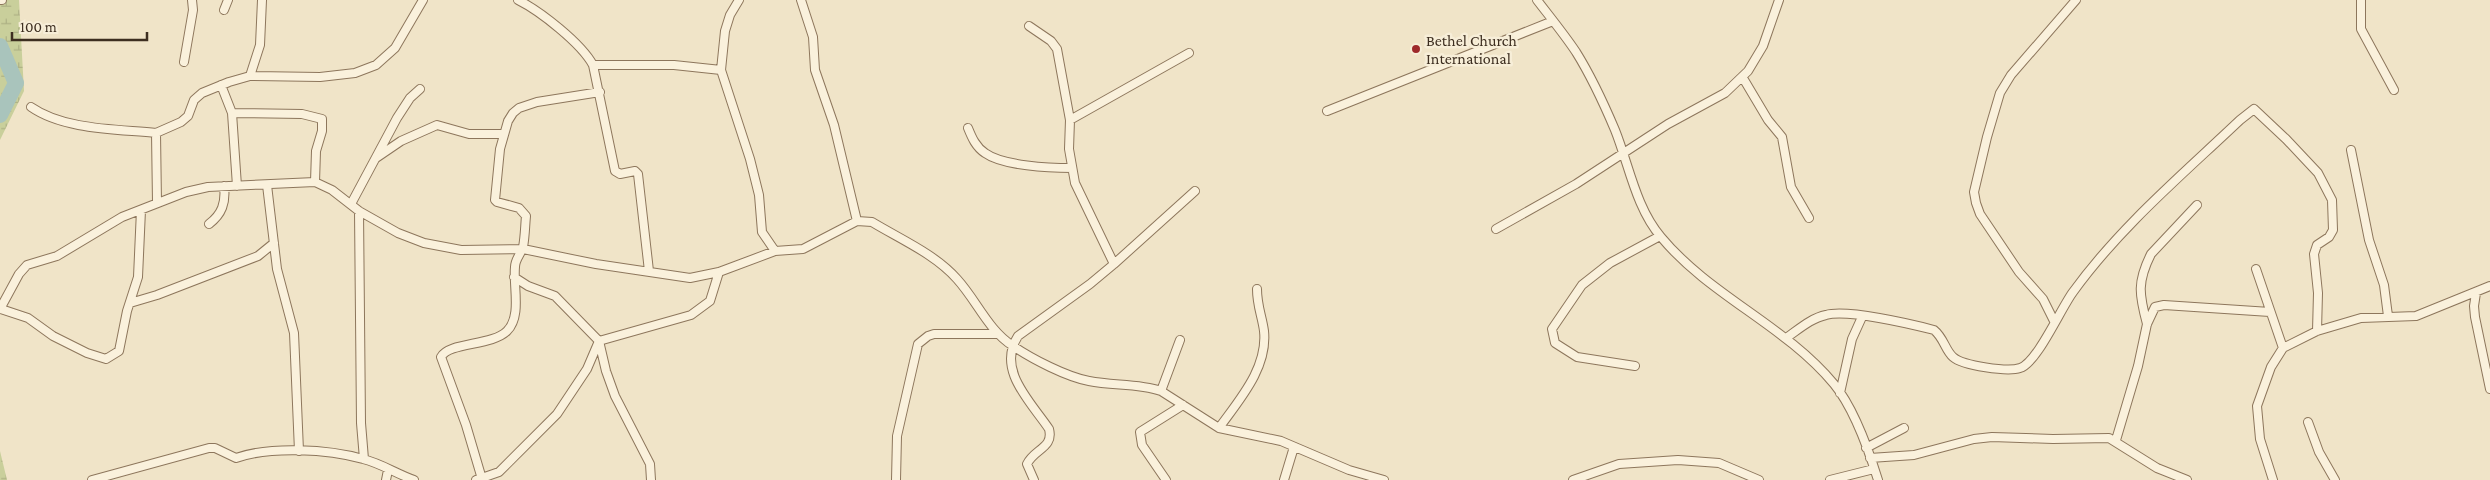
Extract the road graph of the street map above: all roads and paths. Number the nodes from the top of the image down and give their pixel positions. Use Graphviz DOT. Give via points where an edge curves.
graph roads {
  1 [pos="192,0"];
  2 [pos="228,0"];
  3 [pos="262,0"];
  4 [pos="423,0"];
  5 [pos="518,0"];
  6 [pos="739,0"];
  7 [pos="800,0"];
  8 [pos="1537,0"];
  9 [pos="1778,0"];
  10 [pos="2076,0"];
  11 [pos="2361,0"];
  12 [pos="526,2"];
  13 [pos="224,10"];
  14 [pos="1552,21"];
  15 [pos="1029,26"];
  16 [pos="1189,53"];
  17 [pos="184,62"];
  18 [pos="593,65"];
  19 [pos="721,70"];
  20 [pos="250,76"];
  21 [pos="1742,78"];
  22 [pos="221,85"];
  23 [pos="420,89"];
  24 [pos="2394,90"];
  25 [pos="600,92"];
  26 [pos="32,107"];
  27 [pos="1326,111"];
  28 [pos="232,113"];
  29 [pos="1070,120"];
  30 [pos="968,128"];
  31 [pos="156,133"];
  32 [pos="504,134"];
  33 [pos="2351,150"];
  34 [pos="1624,153"];
  35 [pos="376,158"];
  36 [pos="1072,168"];
  37 [pos="314,182"];
  38 [pos="267,185"];
  39 [pos="224,186"];
  40 [pos="237,186"];
  41 [pos="1195,191"];
  42 [pos="157,203"];
  43 [pos="351,204"];
  44 [pos="2197,205"];
  45 [pos="142,210"];
  46 [pos="359,211"];
  47 [pos="1809,218"];
  48 [pos="857,221"];
  49 [pos="209,224"];
  50 [pos="1496,229"];
  51 [pos="1660,236"];
  52 [pos="274,243"];
  53 [pos="523,249"];
  54 [pos="775,251"];
  55 [pos="1114,264"];
  56 [pos="2256,269"];
  57 [pos="649,271"];
  58 [pos="719,272"];
  59 [pos="514,277"];
  60 [pos="2490,286"];
  61 [pos="1257,289"];
  62 [pos="2476,293"];
  63 [pos="130,303"];
  64 [pos="0,309"];
  65 [pos="2270,312"];
  66 [pos="1862,316"];
  67 [pos="2388,316"];
  68 [pos="2054,321"];
  69 [pos="2147,324"];
  70 [pos="2317,330"];
  71 [pos="998,334"];
  72 [pos="1786,338"];
  73 [pos="1180,340"];
  74 [pos="599,341"];
  75 [pos="1012,346"];
  76 [pos="2283,348"];
  77 [pos="1635,366"];
  78 [pos="2490,389"];
  79 [pos="1161,391"];
  80 [pos="1840,393"];
  81 [pos="1182,405"];
  82 [pos="2308,422"];
  83 [pos="1219,428"];
  84 [pos="1904,428"];
  85 [pos="2116,440"];
  86 [pos="1294,447"];
  87 [pos="1866,448"];
  88 [pos="299,451"];
  89 [pos="1870,458"];
  90 [pos="364,459"];
  91 [pos="1874,469"];
  92 [pos="388,470"];
  93 [pos="479,479"];
  94 [pos="92,480"];
  95 [pos="386,480"];
  96 [pos="414,480"];
  97 [pos="651,480"];
  98 [pos="896,480"];
  99 [pos="1034,480"];
  100 [pos="1166,480"];
  101 [pos="1284,480"];
  102 [pos="1384,480"];
  103 [pos="1573,480"];
  104 [pos="1759,480"];
  105 [pos="1830,480"];
  106 [pos="1878,480"];
  107 [pos="2187,480"];
  108 [pos="2273,480"];
  109 [pos="2335,480"];
  1 -- 17 [label="street"];
  2 -- 13 [label="street"];
  3 -- 20 [label="street" via="260,45"];
  4 -- 20 [label="street" via="395,48 376,65 355,73 320,77"];
  5 -- 12 [label="street"];
  6 -- 19 [label="street" via="725,31"];
  7 -- 48 [label="street" via="813,37 815,70 834,125"];
  8 -- 14 [label="street"];
  9 -- 21 [label="street" via="1763,46"];
  10 -- 68 [label="street" via="2011,75 2000,94 1974,192 1980,214 2019,272 2044,299"];
  11 -- 24 [label="street" via="2363,34"];
  12 -- 18 [label="street" via="566,36"];
  14 -- 27 [label="street"];
  14 -- 34 [label="street" via="1576,52"];
  15 -- 29 [label="street" via="1052,41 1057,49"];
  16 -- 29 [label="street"];
  18 -- 19 [label="street" via="674,65"];
  18 -- 25 [label="street"];
  19 -- 54 [label="street" via="750,159 759,195 762,232"];
  20 -- 22 [label="street"];
  21 -- 34 [label="street" via="1710,103 1668,124"];
  21 -- 47 [label="street" via="1782,137 1790,187"];
  22 -- 28 [label="street"];
  22 -- 31 [label="street" via="198,96 188,116 181,122"];
  23 -- 35 [label="street" via="406,103"];
  25 -- 32 [label="street" via="519,108 508,121"];
  25 -- 57 [label="street" via="616,171 620,174 635,171 638,174"];
  26 -- 31 [label="street" via="50,118 78,125"];
  28 -- 37 [label="street" via="302,114 322,119"];
  28 -- 40 [label="street"];
  29 -- 36 [label="street"];
  30 -- 36 [label="street" via="974,142 985,154 1043,168"];
  31 -- 42 [label="street"];
  32 -- 35 [label="street" via="469,134 436,125 400,141"];
  32 -- 53 [label="street" via="494,198 525,212"];
  33 -- 67 [label="street" via="2370,240 2384,284"];
  34 -- 50 [label="street"];
  34 -- 51 [label="street" via="1640,199"];
  35 -- 43 [label="street"];
  36 -- 55 [label="street" via="1075,183"];
  37 -- 38 [label="street"];
  37 -- 43 [label="street" via="328,187"];
  38 -- 40 [label="street"];
  38 -- 52 [label="street"];
  39 -- 40 [label="street"];
  39 -- 42 [label="street" via="197,189"];
  39 -- 49 [label="street" via="222,211"];
  41 -- 55 [label="street"];
  42 -- 45 [label="street"];
  43 -- 46 [label="street"];
  44 -- 69 [label="street" via="2151,254 2146,264 2140,298"];
  45 -- 63 [label="street" via="138,277"];
  45 -- 64 [label="street" via="104,226 79,245 57,256 27,265"];
  46 -- 53 [label="street" via="398,233 424,243 461,250"];
  46 -- 90 [label="street"];
  48 -- 54 [label="street" via="803,249"];
  48 -- 71 [label="street" via="872,222 943,267 957,279"];
  51 -- 72 [label="street" via="1684,262 1719,291"];
  51 -- 77 [label="street" via="1610,262 1582,285 1552,329 1555,343 1577,357"];
  52 -- 63 [label="street" via="258,256"];
  52 -- 88 [label="street" via="280,286 294,334"];
  53 -- 57 [label="street"];
  53 -- 59 [label="street" via="517,256"];
  54 -- 58 [label="street"];
  55 -- 75 [label="street" via="1018,336"];
  56 -- 65 [label="street"];
  57 -- 58 [label="street" via="690,278"];
  58 -- 74 [label="street" via="710,301 691,315"];
  59 -- 74 [label="street" via="556,296"];
  59 -- 93 [label="street" via="514,320 508,331 485,342 448,350 441,358 466,425"];
  60 -- 62 [label="street"];
  61 -- 83 [label="street" via="1257,306 1264,330 1260,364"];
  62 -- 67 [label="street" via="2416,316"];
  62 -- 78 [label="street" via="2474,317"];
  63 -- 64 [label="street" via="119,350 106,359 53,336 28,318"];
  65 -- 69 [label="street" via="2164,304 2152,310"];
  65 -- 76 [label="street"];
  66 -- 68 [label="street" via="1934,330 1958,360 2013,370 2029,363"];
  66 -- 72 [label="street" via="1824,315"];
  66 -- 80 [label="street" via="1852,339"];
  67 -- 70 [label="street" via="2360,318"];
  68 -- 70 [label="street" via="2094,264 2120,234 2254,110 2318,173 2332,200 2333,230 2317,245 2314,254"];
  69 -- 85 [label="street"];
  70 -- 76 [label="street"];
  71 -- 75 [label="street"];
  71 -- 98 [label="street" via="934,334 918,344 898,428"];
  72 -- 80 [label="street"];
  73 -- 79 [label="street"];
  74 -- 93 [label="street" via="587,369 557,414 499,472"];
  74 -- 97 [label="street" via="616,396 650,464"];
  75 -- 79 [label="street" via="1088,381"];
  75 -- 99 [label="street" via="1010,368 1051,435 1046,446 1027,464"];
  76 -- 108 [label="street" via="2271,367 2257,406 2260,439"];
  79 -- 81 [label="street"];
  80 -- 87 [label="street"];
  81 -- 83 [label="street"];
  81 -- 100 [label="street" via="1140,432 1142,445"];
  82 -- 109 [label="street" via="2318,452"];
  83 -- 86 [label="street" via="1281,441"];
  84 -- 87 [label="street"];
  85 -- 89 [label="street" via="1992,437 1914,455"];
  85 -- 107 [label="street" via="2143,461"];
  86 -- 101 [label="street"];
  86 -- 102 [label="street" via="1349,470"];
  87 -- 89 [label="street"];
  88 -- 90 [label="street"];
  88 -- 94 [label="street" via="248,454 236,458 209,448"];
  89 -- 91 [label="street"];
  90 -- 92 [label="street"];
  91 -- 105 [label="street"];
  91 -- 106 [label="street"];
  92 -- 95 [label="street"];
  92 -- 96 [label="street"];
  103 -- 104 [label="street" via="1619,464 1678,460 1719,463"];
}
